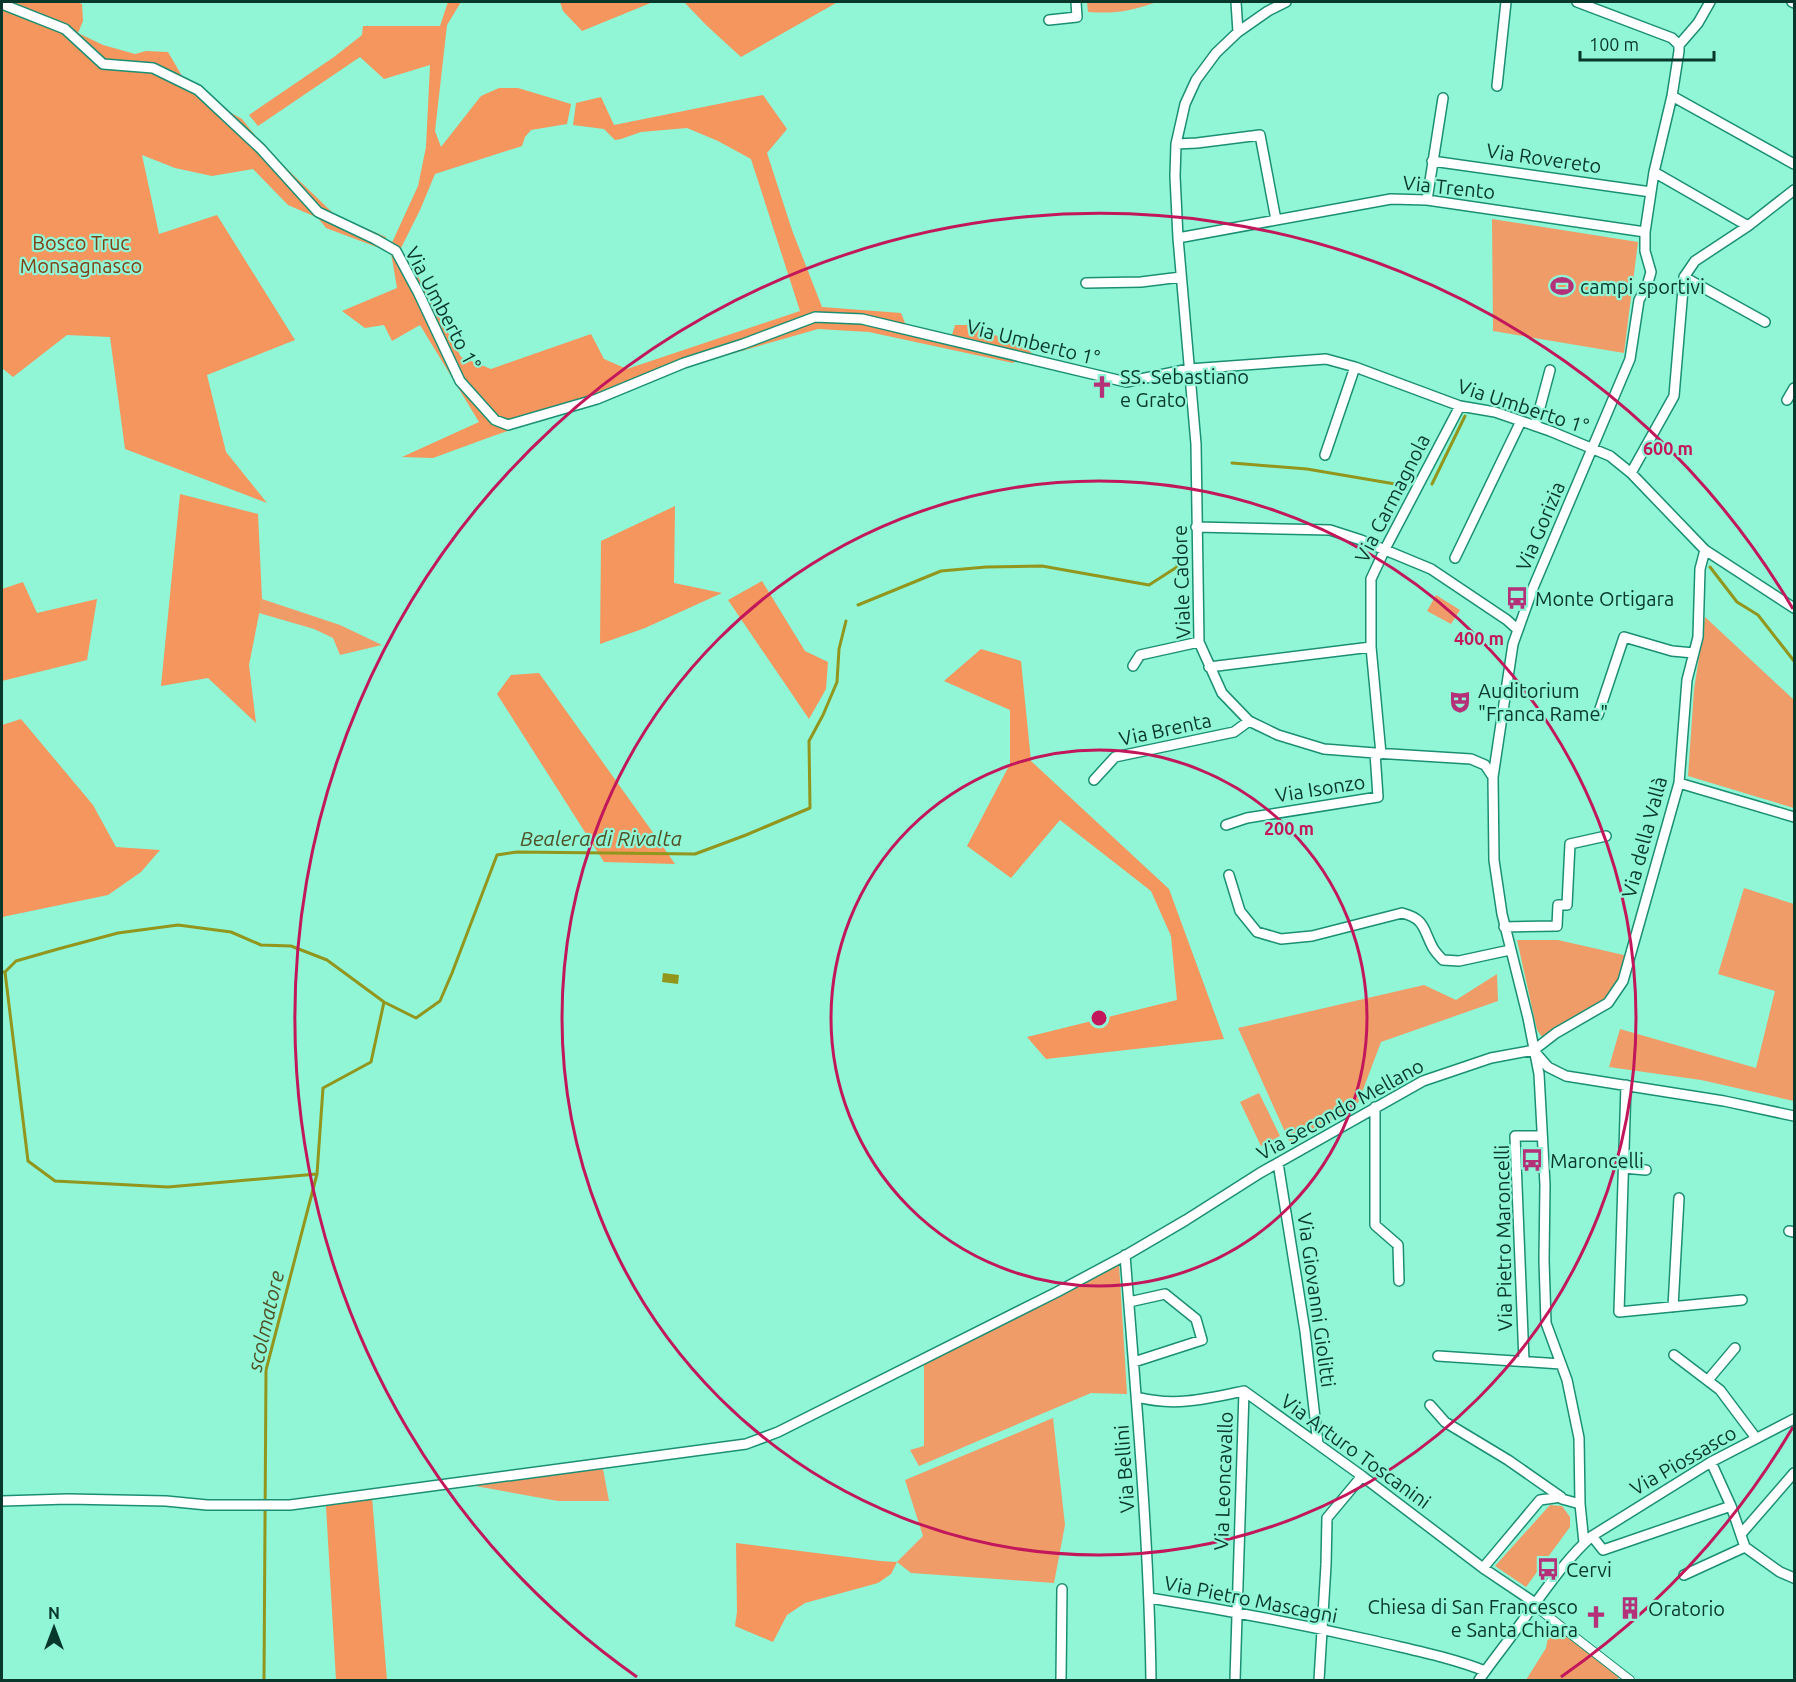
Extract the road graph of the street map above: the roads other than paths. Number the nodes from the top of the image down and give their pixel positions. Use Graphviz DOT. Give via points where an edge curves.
graph roads {
  1 [pos="1076,2"];
  2 [pos="1236,2"];
  3 [pos="1286,2"];
  4 [pos="1506,2"];
  5 [pos="1577,2"];
  6 [pos="1710,2"];
  7 [pos="2,4"];
  8 [pos="1049,20"];
  9 [pos="1238,32"];
  10 [pos="1679,45"];
  11 [pos="1497,86"];
  12 [pos="1672,96"];
  13 [pos="1443,98"];
  14 [pos="1176,144"];
  15 [pos="1432,161"];
  16 [pos="1794,164"];
  17 [pos="1654,172"];
  18 [pos="1794,190"];
  19 [pos="1651,192"];
  20 [pos="1427,200"];
  21 [pos="1276,220"];
  22 [pos="1748,226"];
  23 [pos="1645,232"];
  24 [pos="1178,238"];
  25 [pos="1182,277"];
  26 [pos="1684,277"];
  27 [pos="1086,283"];
  28 [pos="1765,322"];
  29 [pos="1354,367"];
  30 [pos="1189,369"];
  31 [pos="1550,370"];
  32 [pos="1794,388"];
  33 [pos="1787,400"];
  34 [pos="1460,406"];
  35 [pos="1521,421"];
  36 [pos="1535,426"];
  37 [pos="1592,447"];
  38 [pos="1325,454"];
  39 [pos="1630,473"];
  40 [pos="1196,527"];
  41 [pos="1384,549"];
  42 [pos="1705,550"];
  43 [pos="1455,558"];
  44 [pos="1794,608"];
  45 [pos="1518,630"];
  46 [pos="1199,642"];
  47 [pos="1371,646"];
  48 [pos="1694,653"];
  49 [pos="1133,666"];
  50 [pos="1209,667"];
  51 [pos="1594,716"];
  52 [pos="1249,721"];
  53 [pos="1378,754"];
  54 [pos="1493,777"];
  55 [pos="1094,780"];
  56 [pos="1679,783"];
  57 [pos="1794,817"];
  58 [pos="1226,825"];
  59 [pos="1606,837"];
  60 [pos="1229,875"];
  61 [pos="1504,927"];
  62 [pos="1510,950"];
  63 [pos="1534,1050"];
  64 [pos="1626,1085"];
  65 [pos="1375,1107"];
  66 [pos="1794,1116"];
  67 [pos="1542,1136"];
  68 [pos="1278,1162"];
  69 [pos="1623,1168"];
  70 [pos="1646,1170"];
  71 [pos="1679,1198"];
  72 [pos="1125,1255"];
  73 [pos="1399,1281"];
  74 [pos="1742,1300"];
  75 [pos="1129,1302"];
  76 [pos="1673,1307"];
  77 [pos="1735,1348"];
  78 [pos="1674,1355"];
  79 [pos="1438,1356"];
  80 [pos="1524,1361"];
  81 [pos="1134,1362"];
  82 [pos="1561,1364"];
  83 [pos="1708,1380"];
  84 [pos="1244,1391"];
  85 [pos="1137,1396"];
  86 [pos="1430,1405"];
  87 [pos="1794,1419"];
  88 [pos="1756,1438"];
  89 [pos="1318,1444"];
  90 [pos="1711,1462"];
  91 [pos="1794,1473"];
  92 [pos="1362,1476"];
  93 [pos="1561,1497"];
  94 [pos="2,1501"];
  95 [pos="1580,1504"];
  96 [pos="1731,1506"];
  97 [pos="1741,1534"];
  98 [pos="1592,1536"];
  99 [pos="1584,1543"];
  100 [pos="1745,1547"];
  101 [pos="1483,1568"];
  102 [pos="1684,1575"];
  103 [pos="1794,1578"];
  104 [pos="1062,1589"];
  105 [pos="1150,1598"];
  106 [pos="1535,1604"];
  107 [pos="1237,1612"];
  108 [pos="1322,1629"];
  109 [pos="1485,1671"];
  110 [pos="1062,1680"];
  111 [pos="1151,1680"];
  112 [pos="1235,1680"];
  113 [pos="1319,1680"];
  114 [pos="1479,1680"];
  115 [pos="1630,1680"];
  1 -- 8 [label="street" via="1077,17"];
  2 -- 9 [label="street"];
  3 -- 9 [label="street, Viale Cadore"];
  4 -- 11 [label="street"];
  5 -- 10 [label="street" via="1672,38"];
  6 -- 10 [label="street"];
  7 -- 30 [label="street, Via Umberto 1°" via="65,29 103,64 153,68 198,90 261,148 318,212 396,251 460,381 495,420 508,425 597,399 684,363 815,317 861,319 1126,382"];
  9 -- 14 [label="street, Viale Cadore" via="1196,80 1185,104"];
  10 -- 12 [label="street, Via Gorizia"];
  12 -- 16 [label="street"];
  12 -- 17 [label="street, Via Gorizia"];
  13 -- 15 [label="street"];
  14 -- 21 [label="street" via="1260,135"];
  14 -- 24 [label="street, Viale Cadore"];
  15 -- 19 [label="street, Via Rovereto"];
  15 -- 20 [label="street"];
  17 -- 19 [label="street, Via Gorizia"];
  17 -- 22 [label="street"];
  18 -- 22 [label="street"];
  19 -- 23 [label="street, Via Gorizia"];
  20 -- 21 [label="street, Via Trento" via="1391,199"];
  20 -- 23 [label="street, Via Trento"];
  21 -- 24 [label="street, Via Trento"];
  22 -- 26 [label="street" via="1695,261"];
  23 -- 37 [label="street, Via Gorizia" via="1651,272 1639,300 1630,359"];
  24 -- 25 [label="street, Viale Cadore"];
  25 -- 27 [label="street"];
  25 -- 30 [label="street, Viale Cadore"];
  26 -- 28 [label="street"];
  26 -- 39 [label="street" via="1674,396"];
  29 -- 30 [label="street, Via Umberto 1°" via="1326,359"];
  29 -- 34 [label="street, Via Umberto 1°"];
  29 -- 38 [label="street"];
  30 -- 40 [label="street, Viale Cadore" via="1196,444"];
  31 -- 36 [label="street"];
  32 -- 33 [label="street"];
  34 -- 35 [label="street, Via Umberto 1°"];
  34 -- 41 [label="street, Via Carmagnola"];
  35 -- 36 [label="street, Via Umberto 1°"];
  35 -- 43 [label="street"];
  36 -- 37 [label="street, Via Umberto 1°"];
  37 -- 39 [label="street, Via Umberto 1°"];
  37 -- 45 [label="street, Via Gorizia"];
  39 -- 42 [label="street, Via Umberto 1°"];
  40 -- 41 [label="street" via="1330,530"];
  40 -- 46 [label="street, Viale Cadore"];
  41 -- 45 [label="street" via="1431,569"];
  41 -- 47 [label="street, Via Carmagnola" via="1371,579"];
  42 -- 44 [label="street, Via Umberto 1°"];
  42 -- 48 [label="street, Via della Vallà"];
  45 -- 54 [label="street, Via Gorizia"];
  46 -- 49 [label="street" via="1140,655"];
  46 -- 50 [label="street, Viale Cadore"];
  47 -- 50 [label="street"];
  47 -- 53 [label="street, Via Carmagnola"];
  48 -- 51 [label="street" via="1624,637 1598,715"];
  48 -- 56 [label="street, Via della Vallà" via="1687,680"];
  50 -- 52 [label="street, Viale Cadore" via="1222,693"];
  52 -- 53 [label="street, Viale Cadore" via="1278,735 1324,748"];
  52 -- 55 [label="street, Via Brenta" via="1234,732 1114,757"];
  53 -- 54 [label="street, Viale Cadore" via="1471,759 1485,765"];
  53 -- 58 [label="street, Via Isonzo" via="1378,797 1247,818"];
  54 -- 61 [label="street, Via Gorizia" via="1494,860"];
  56 -- 57 [label="street"];
  56 -- 63 [label="street, Via della Vallà" via="1623,981 1608,1004"];
  59 -- 61 [label="street" via="1570,844 1567,905 1558,905 1557,926"];
  60 -- 62 [label="street" via="1240,911 1257,932 1281,939 1312,936 1402,913 1414,916 1424,926 1443,960 1459,961"];
  61 -- 62 [label="street, Via Gorizia"];
  62 -- 63 [label="street, Via Gorizia"];
  63 -- 64 [label="street" via="1548,1067 1566,1077"];
  63 -- 65 [label="street, Via Secondo Mellano" via="1462,1066 1423,1080"];
  63 -- 67 [label="street, Via Pietro Maroncelli"];
  64 -- 66 [label="street"];
  64 -- 69 [label="street"];
  65 -- 68 [label="street, Via Secondo Mellano"];
  65 -- 73 [label="street" via="1375,1225 1398,1245"];
  67 -- 80 [label="street, Via Pietro Maroncelli" via="1515,1136"];
  67 -- 82 [label="street, Via Pietro Maroncelli" via="1546,1323"];
  68 -- 72 [label="street, Via Secondo Mellano"];
  68 -- 89 [label="street, Via Giovanni Giolitti"];
  69 -- 70 [label="street"];
  69 -- 76 [label="street" via="1618,1312"];
  71 -- 76 [label="street"];
  72 -- 75 [label="street, Via Bellini"];
  72 -- 94 [label="street, Via Secondo Mellano" via="778,1432 746,1444 290,1505 68,1498"];
  74 -- 76 [label="street"];
  75 -- 81 [label="street, Via Bellini"];
  75 -- 81 [label="street" via="1165,1294 1196,1319 1202,1340"];
  77 -- 83 [label="street"];
  78 -- 83 [label="street"];
  79 -- 80 [label="street"];
  80 -- 82 [label="street"];
  81 -- 85 [label="street, Via Bellini"];
  82 -- 95 [label="street, Via Pietro Maroncelli" via="1578,1438"];
  83 -- 88 [label="street" via="1734,1406"];
  84 -- 85 [label="street" via="1194,1401 1156,1402"];
  84 -- 89 [label="street, Via Arturo Toscanini"];
  84 -- 107 [label="street, Via Leoncavallo"];
  85 -- 105 [label="street, Via Bellini"];
  86 -- 93 [label="street" via="1445,1422"];
  87 -- 88 [label="street, Via Piossasco"];
  88 -- 90 [label="street, Via Piossasco"];
  89 -- 92 [label="street, Via Arturo Toscanini"];
  90 -- 96 [label="street"];
  90 -- 98 [label="street, Via Piossasco"];
  91 -- 97 [label="street"];
  92 -- 101 [label="street, Via Arturo Toscanini"];
  92 -- 108 [label="street" via="1327,1518"];
  93 -- 95 [label="street"];
  93 -- 101 [label="street" via="1540,1500"];
  95 -- 99 [label="street, Via Pietro Maroncelli"];
  96 -- 97 [label="street"];
  96 -- 98 [label="street" via="1602,1550"];
  97 -- 100 [label="street"];
  98 -- 99 [label="street, Via Piossasco"];
  99 -- 106 [label="street, Via Piossasco"];
  100 -- 102 [label="street"];
  100 -- 103 [label="street"];
  101 -- 106 [label="street, Via Arturo Toscanini"];
  104 -- 110 [label="street"];
  105 -- 107 [label="street, Via Pietro Mascagni"];
  105 -- 111 [label="street, Via Bellini"];
  106 -- 109 [label="street, Via Piossasco"];
  106 -- 115 [label="street"];
  107 -- 108 [label="street, Via Pietro Mascagni"];
  107 -- 112 [label="street, Via Leoncavallo"];
  108 -- 109 [label="street, Via Pietro Mascagni"];
  108 -- 113 [label="street"];
  109 -- 114 [label="street, Via Piossasco"];
}
